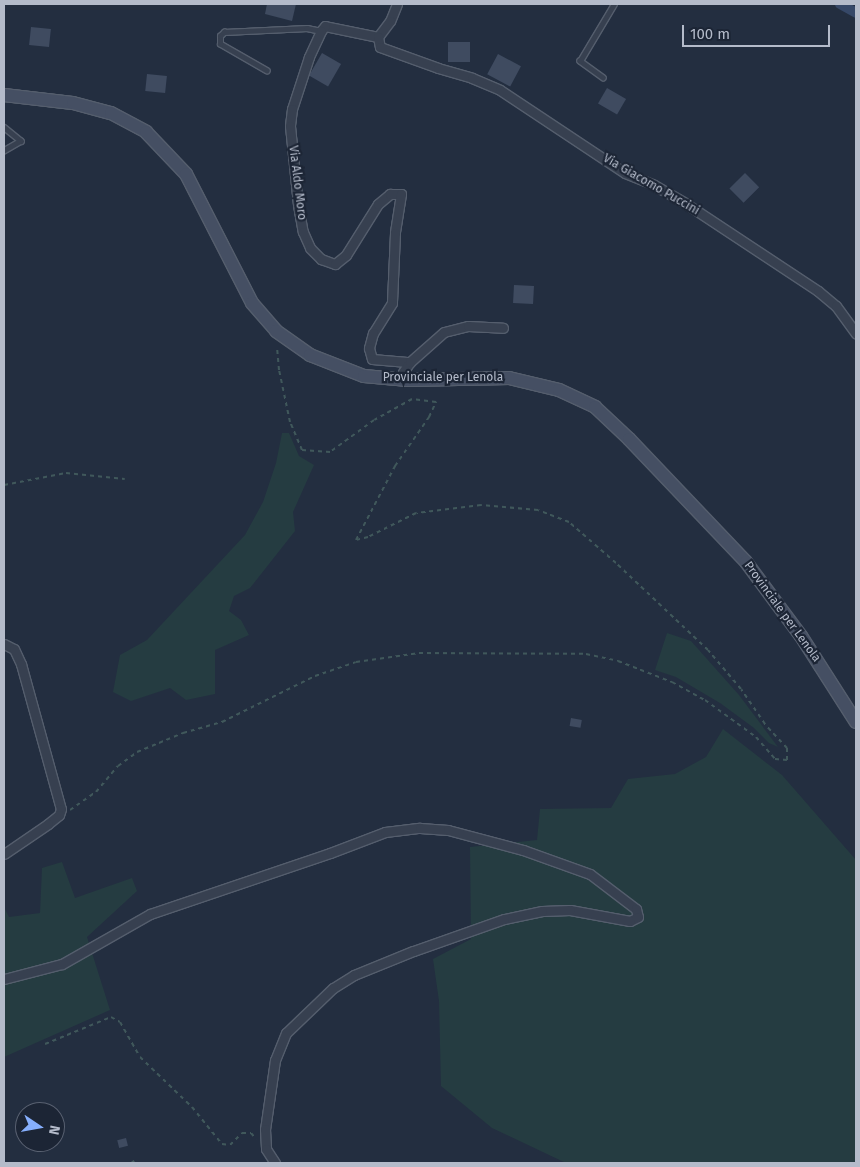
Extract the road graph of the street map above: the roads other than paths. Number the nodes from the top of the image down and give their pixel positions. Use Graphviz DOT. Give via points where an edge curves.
graph roads {
  1 [pos="397,4"];
  2 [pos="614,4"];
  3 [pos="320,31"];
  4 [pos="378,37"];
  5 [pos="267,72"];
  6 [pos="603,78"];
  7 [pos="4,94"];
  8 [pos="4,126"];
  9 [pos="4,151"];
  10 [pos="503,328"];
  11 [pos="856,334"];
  12 [pos="410,362"];
  13 [pos="408,380"];
  14 [pos="4,644"];
  15 [pos="856,722"];
  16 [pos="4,854"];
  17 [pos="4,980"];
  18 [pos="275,1163"];
  1 -- 4 [label="street"];
  2 -- 6 [label="lane" via="580,61"];
  3 -- 4 [label="street" via="325,26"];
  3 -- 5 [label="lane" via="307,28 224,32 220,36 220,44"];
  3 -- 12 [label="street, Via Aldo Moro" via="294,101 290,126 304,232 310,248 321,259 335,264 346,255 378,204 390,194 401,194 395,233 392,303 373,333 369,348 372,359"];
  4 -- 11 [label="street, Via Giacomo Puccini" via="380,47 500,90 626,172 688,206 818,291 836,306"];
  7 -- 13 [label="main road, Provinciale per Lenola" via="73,103 111,113 146,132 186,174 252,303 276,331 310,355 364,376"];
  8 -- 9 [label="lane" via="21,141"];
  10 -- 12 [label="street" via="468,326 444,332"];
  12 -- 13 [label="street" via="403,372"];
  13 -- 15 [label="main road, Provinciale per Lenola" via="509,378 559,390 594,407 629,439 746,562 801,636"];
  14 -- 16 [label="street" via="14,649 21,664 61,808 59,815"];
  17 -- 18 [label="street" via="62,964 150,914 385,832 402,830 448,830 564,863 590,874 636,909 638,917 630,921 570,910 542,911 504,919 413,951 354,975 333,988 286,1033 275,1060 265,1129 266,1150"];
}
